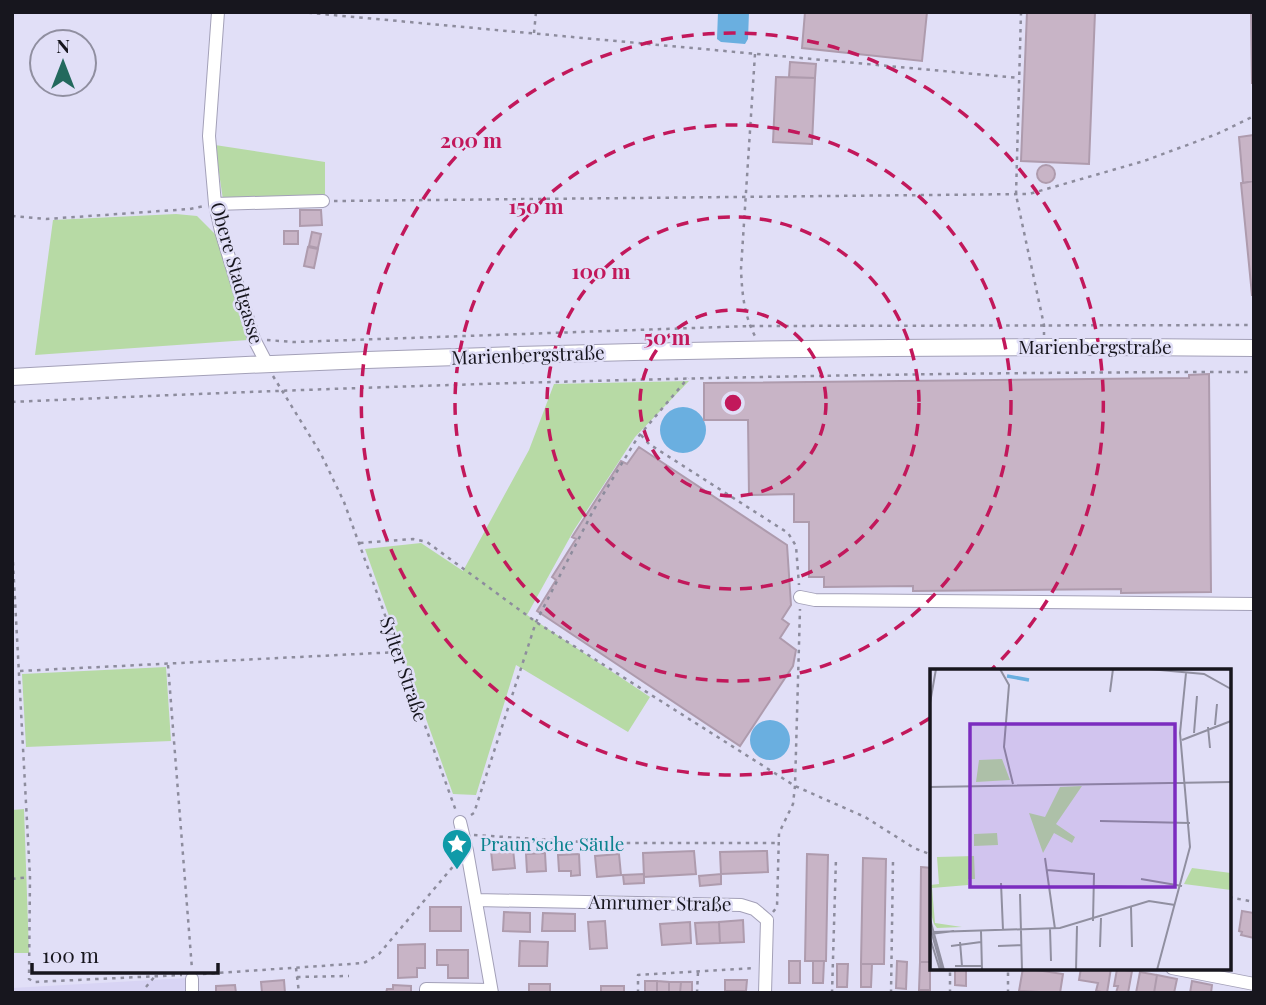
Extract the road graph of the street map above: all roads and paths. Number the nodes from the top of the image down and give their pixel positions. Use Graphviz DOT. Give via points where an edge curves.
graph roads {
  1 [pos="218,12"];
  2 [pos="300,12"];
  3 [pos="536,12"];
  4 [pos="1021,12"];
  5 [pos="534,34"];
  6 [pos="755,54"];
  7 [pos="1019,78"];
  8 [pos="1254,116"];
  9 [pos="1016,195"];
  10 [pos="747,197"];
  11 [pos="323,201"];
  12 [pos="215,204"];
  13 [pos="12,216"];
  14 [pos="1044,325"];
  15 [pos="1254,325"];
  16 [pos="750,326"];
  17 [pos="254,339"];
  18 [pos="1045,347"];
  19 [pos="1254,348"];
  20 [pos="762,350"];
  21 [pos="267,364"];
  22 [pos="1254,372"];
  23 [pos="12,377"];
  24 [pos="688,378"];
  25 [pos="280,390"];
  26 [pos="12,402"];
  27 [pos="640,434"];
  28 [pos="360,543"];
  29 [pos="12,545"];
  30 [pos="800,597"];
  31 [pos="1254,604"];
  32 [pos="536,622"];
  33 [pos="399,652"];
  34 [pos="168,664"];
  35 [pos="20,671"];
  36 [pos="795,786"];
  37 [pos="460,822"];
  38 [pos="778,843"];
  39 [pos="465,845"];
  40 [pos="930,854"];
  41 [pos="836,858"];
  42 [pos="893,861"];
  43 [pos="30,877"];
  44 [pos="12,879"];
  45 [pos="1231,897"];
  46 [pos="475,901"];
  47 [pos="1254,902"];
  48 [pos="767,920"];
  49 [pos="296,968"];
  50 [pos="765,968"];
  51 [pos="950,970"];
  52 [pos="1009,970"];
  53 [pos="1182,970"];
  54 [pos="698,972"];
  55 [pos="155,976"];
  56 [pos="349,976"];
  57 [pos="297,977"];
  58 [pos="192,982"];
  59 [pos="1254,984"];
  60 [pos="145,987"];
  61 [pos="491,991"];
  62 [pos="299,993"];
  63 [pos="426,993"];
  64 [pos="638,993"];
  65 [pos="697,993"];
  66 [pos="765,993"];
  67 [pos="832,993"];
  68 [pos="891,993"];
  69 [pos="950,993"];
  70 [pos="1008,993"];
  1 -- 12 [label="street, Obere Stadtgasse" via="209,136"];
  2 -- 5 [label="path"];
  3 -- 5 [label="path"];
  4 -- 7 [label="path"];
  5 -- 6 [label="path"];
  6 -- 7 [label="path"];
  6 -- 10 [label="path"];
  7 -- 9 [label="path"];
  8 -- 9 [label="path" via="1144,161"];
  9 -- 10 [label="path"];
  9 -- 14 [label="path"];
  10 -- 11 [label="path"];
  10 -- 16 [label="path" via="741,269"];
  11 -- 12 [label="street"];
  12 -- 13 [label="path" via="59,218"];
  12 -- 17 [label="street, Obere Stadtgasse"];
  14 -- 15 [label="path"];
  14 -- 16 [label="path"];
  14 -- 18 [label="path"];
  16 -- 17 [label="path" via="294,342"];
  16 -- 20 [label="path"];
  17 -- 21 [label="street, Obere Stadtgasse"];
  18 -- 19 [label="main road, Marienbergstraße"];
  18 -- 20 [label="main road, Marienbergstraße"];
  20 -- 21 [label="main road, Marienbergstraße"];
  21 -- 23 [label="main road, Marienbergstraße"];
  21 -- 25 [label="path, Sylter Straße"];
  22 -- 24 [label="path"];
  24 -- 25 [label="path"];
  24 -- 27 [label="path"];
  25 -- 26 [label="path"];
  25 -- 28 [label="path, Sylter Straße" via="331,474"];
  27 -- 30 [label="path" via="788,533 796,546"];
  27 -- 32 [label="path" via="593,510"];
  28 -- 32 [label="path" via="427,542"];
  28 -- 33 [label="path, Sylter Straße"];
  29 -- 35 [label="path"];
  30 -- 31 [label="street"];
  30 -- 36 [label="path"];
  32 -- 36 [label="path"];
  32 -- 37 [label="path" via="474,813"];
  33 -- 34 [label="path"];
  33 -- 37 [label="path, Sylter Straße"];
  34 -- 35 [label="path"];
  34 -- 58 [label="path"];
  35 -- 43 [label="path"];
  36 -- 38 [label="path"];
  36 -- 40 [label="path" via="865,817"];
  37 -- 39 [label="street"];
  38 -- 39 [label="path" via="599,843 475,834"];
  38 -- 48 [label="path" via="777,907"];
  39 -- 46 [label="street"];
  39 -- 49 [label="path" via="379,954 355,964"];
  41 -- 67 [label="path"];
  42 -- 68 [label="path"];
  43 -- 44 [label="path"];
  43 -- 55 [label="path" via="29,979"];
  45 -- 47 [label="path"];
  46 -- 48 [label="street, Amrumer Straße" via="741,905"];
  46 -- 61 [label="street"];
  48 -- 50 [label="street"];
  49 -- 57 [label="path"];
  49 -- 58 [label="path"];
  50 -- 54 [label="path"];
  50 -- 66 [label="street"];
  51 -- 69 [label="path"];
  52 -- 70 [label="path"];
  53 -- 59 [label="street"];
  54 -- 64 [label="path" via="638,975"];
  54 -- 65 [label="path"];
  55 -- 58 [label="path"];
  55 -- 60 [label="path"];
  56 -- 57 [label="path"];
  57 -- 62 [label="path"];
  61 -- 63 [label="street" via="426,989"];
}
